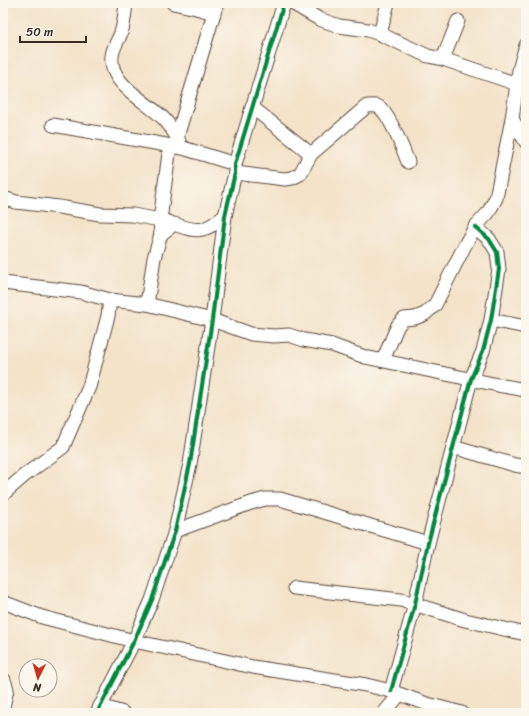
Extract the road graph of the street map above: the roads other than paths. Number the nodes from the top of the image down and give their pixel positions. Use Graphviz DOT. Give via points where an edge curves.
graph roads {
  1 [pos="126,3"];
  2 [pos="173,3"];
  3 [pos="284,3"];
  4 [pos="292,3"];
  5 [pos="388,3"];
  6 [pos="215,8"];
  7 [pos="458,21"];
  8 [pos="380,34"];
  9 [pos="526,45"];
  10 [pos="442,59"];
  11 [pos="521,85"];
  12 [pos="252,107"];
  13 [pos="512,119"];
  14 [pos="53,125"];
  15 [pos="526,142"];
  16 [pos="177,143"];
  17 [pos="311,154"];
  18 [pos="408,162"];
  19 [pos="235,169"];
  20 [pos="3,198"];
  21 [pos="225,216"];
  22 [pos="160,220"];
  23 [pos="174,224"];
  24 [pos="475,227"];
  25 [pos="161,234"];
  26 [pos="3,283"];
  27 [pos="110,300"];
  28 [pos="147,304"];
  29 [pos="212,320"];
  30 [pos="491,320"];
  31 [pos="526,327"];
  32 [pos="383,360"];
  33 [pos="471,379"];
  34 [pos="526,390"];
  35 [pos="453,447"];
  36 [pos="526,467"];
  37 [pos="3,494"];
  38 [pos="175,531"];
  39 [pos="428,544"];
  40 [pos="294,588"];
  41 [pos="3,602"];
  42 [pos="415,604"];
  43 [pos="526,634"];
  44 [pos="134,641"];
  45 [pos="3,679"];
  46 [pos="395,693"];
  47 [pos="3,707"];
  48 [pos="99,710"];
  49 [pos="123,713"];
  50 [pos="384,713"];
  51 [pos="462,713"];
  1 -- 16 [label="street" via="120,35 114,45 113,67 124,85 164,119"];
  2 -- 6 [label="street" via="196,8"];
  3 -- 12 [label="street"];
  4 -- 8 [label="street" via="319,19 339,26"];
  5 -- 8 [label="street"];
  6 -- 16 [label="street"];
  7 -- 10 [label="street"];
  8 -- 10 [label="street" via="428,56"];
  9 -- 11 [label="street" via="519,70"];
  10 -- 11 [label="street"];
  11 -- 13 [label="street"];
  12 -- 17 [label="street"];
  12 -- 19 [label="street"];
  13 -- 15 [label="street"];
  13 -- 24 [label="street" via="496,198 488,213"];
  14 -- 16 [label="street"];
  16 -- 19 [label="street"];
  16 -- 22 [label="street"];
  17 -- 18 [label="street" via="367,106 375,106 385,114"];
  17 -- 19 [label="street" via="300,174 292,178 285,179"];
  19 -- 21 [label="street"];
  20 -- 22 [label="street" via="100,214 133,215"];
  21 -- 23 [label="street" via="211,227 202,230 191,230"];
  21 -- 29 [label="street"];
  22 -- 23 [label="street"];
  22 -- 25 [label="street"];
  23 -- 25 [label="street"];
  24 -- 30 [label="street" via="489,239 497,252 499,269"];
  24 -- 32 [label="street" via="435,305 425,314 404,319 398,325"];
  25 -- 28 [label="street" via="154,258"];
  26 -- 27 [label="street" via="81,292"];
  27 -- 28 [label="street"];
  27 -- 37 [label="street" via="89,386 63,447"];
  28 -- 29 [label="street"];
  29 -- 32 [label="street" via="251,334 289,335"];
  29 -- 38 [label="street" via="190,464"];
  30 -- 31 [label="street"];
  30 -- 33 [label="street" via="483,351"];
  32 -- 33 [label="street"];
  33 -- 34 [label="street"];
  33 -- 35 [label="street"];
  35 -- 36 [label="street"];
  35 -- 39 [label="street"];
  38 -- 39 [label="street" via="251,503 265,499 280,499"];
  38 -- 44 [label="street" via="152,600"];
  39 -- 42 [label="street"];
  40 -- 42 [label="street"];
  41 -- 44 [label="street" via="42,617"];
  42 -- 43 [label="street" via="465,620"];
  42 -- 46 [label="street"];
  44 -- 46 [label="street" via="253,667 366,684"];
  44 -- 48 [label="street"];
  45 -- 47 [label="street" via="6,689"];
  46 -- 50 [label="street"];
  46 -- 51 [label="street"];
  48 -- 49 [label="street"];
}
